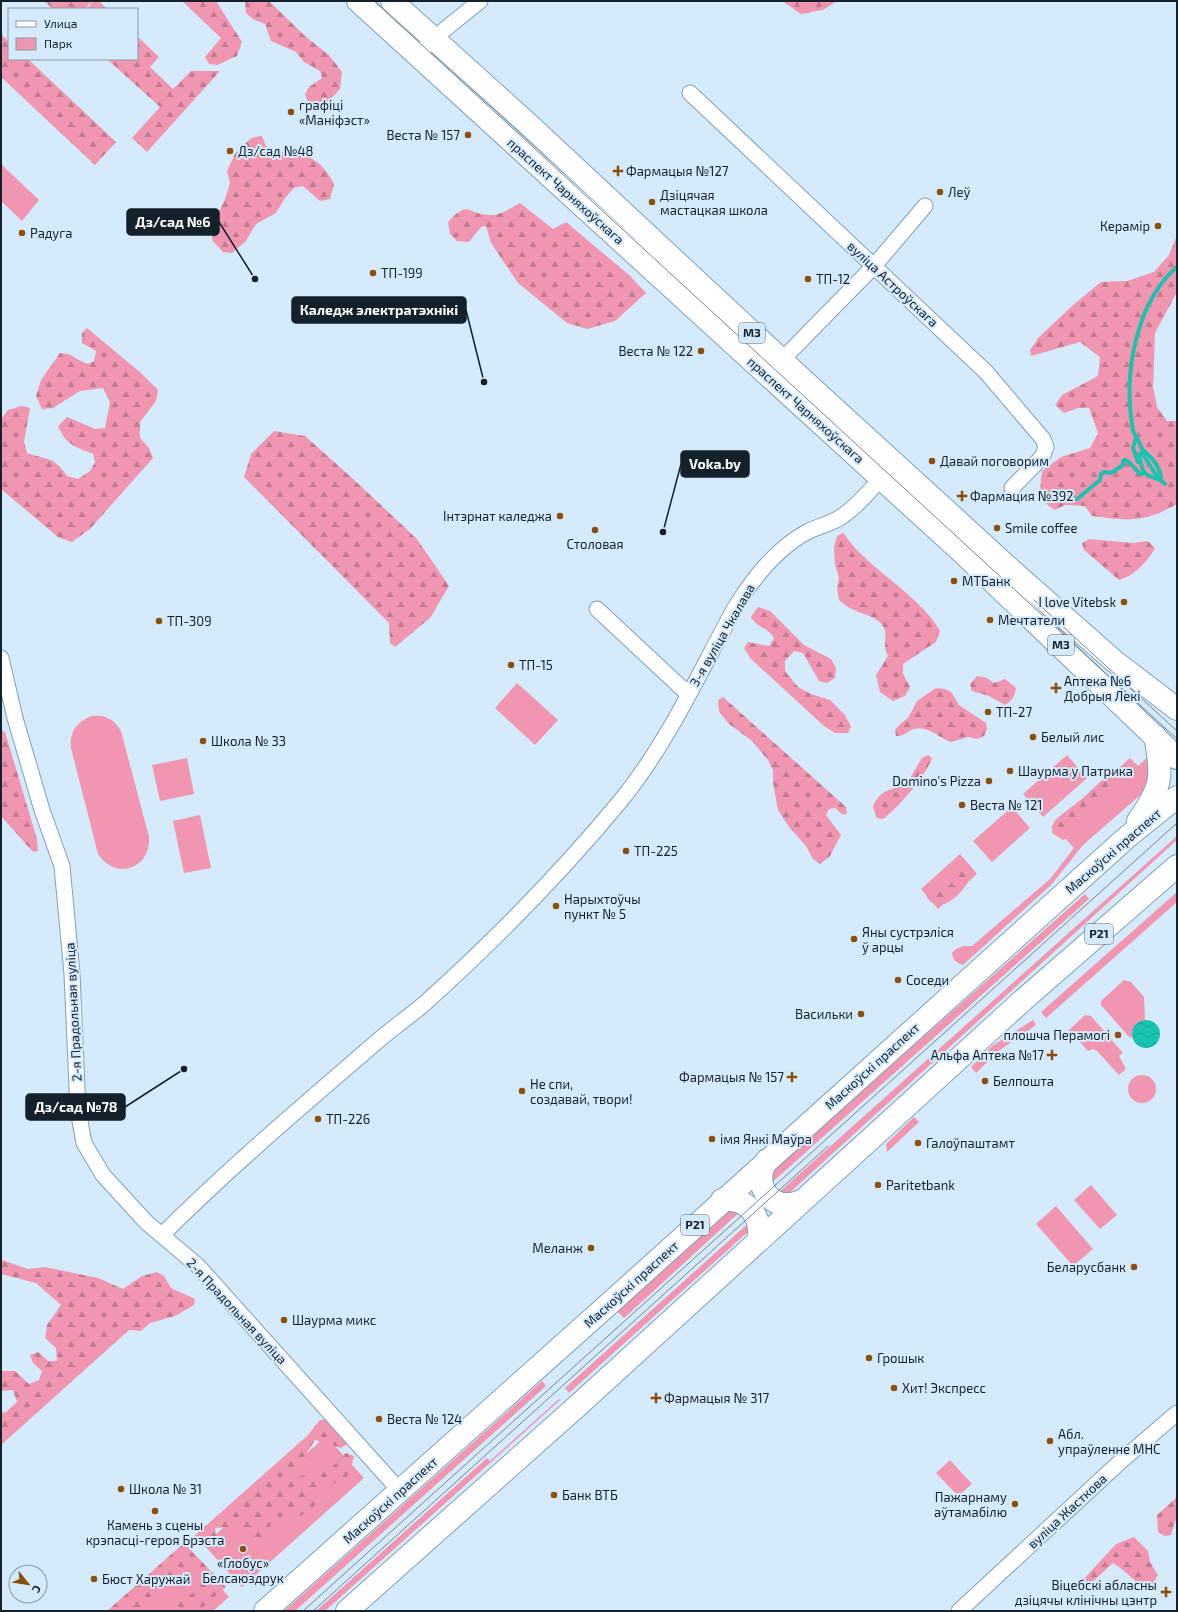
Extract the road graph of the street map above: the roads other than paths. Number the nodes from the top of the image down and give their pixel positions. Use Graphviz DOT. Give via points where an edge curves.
graph roads {
  1 [pos="358,1"];
  2 [pos="392,1"];
  3 [pos="480,1"];
  4 [pos="433,39"];
  5 [pos="418,55"];
  6 [pos="690,93"];
  7 [pos="925,206"];
  8 [pos="874,266"];
  9 [pos="775,368"];
  10 [pos="888,471"];
  11 [pos="1012,488"];
  12 [pos="597,609"];
  13 [pos="1,658"];
  14 [pos="688,694"];
  15 [pos="1175,706"];
  16 [pos="1155,736"];
  17 [pos="1177,758"];
  18 [pos="1177,797"];
  19 [pos="1126,838"];
  20 [pos="1177,866"];
  21 [pos="767,1160"];
  22 [pos="722,1200"];
  23 [pos="801,1201"];
  24 [pos="162,1235"];
  25 [pos="758,1240"];
  26 [pos="1177,1413"];
  27 [pos="400,1491"];
  28 [pos="265,1611"];
  29 [pos="347,1611"];
  30 [pos="959,1611"];
  1 -- 5 [label="main road, праспект Чарняхоўскага / М3"];
  2 -- 4 [label="main road, праспект Чарняхоўскага / М3"];
  3 -- 4 [label="street"];
  4 -- 5 [label="street"];
  4 -- 9 [label="main road, праспект Чарняхоўскага / М3" via="527,123"];
  5 -- 9 [label="main road, праспект Чарняхоўскага / М3"];
  6 -- 8 [label="street, вуліца Астроўскага"];
  7 -- 8 [label="street"];
  8 -- 9 [label="street"];
  8 -- 11 [label="street, вуліца Астроўскага" via="986,372 1043,438 1046,447 1042,457"];
  9 -- 10 [label="main road, праспект Чарняхоўскага / М3"];
  10 -- 14 [label="street, 3-я вуліца Чкалава" via="841,517 809,531 783,548 750,583"];
  10 -- 15 [label="main road, праспект Чарняхоўскага / М3" via="1114,661"];
  10 -- 16 [label="main road, праспект Чарняхоўскага / М3" via="996,584"];
  12 -- 14 [label="street"];
  13 -- 24 [label="street, 2-я Прадольная вуліца" via="14,718 62,866 72,974 78,1110 84,1143 103,1175 146,1222"];
  14 -- 24 [label="street, 3-я вуліца Чкалава" via="658,751 617,804 558,871 493,938 423,1005 256,1146"];
  16 -- 17 [label="main road, праспект Чарняхоўскага / М3"];
  16 -- 19 [label="main road" via="1161,774 1157,791"];
  18 -- 19 [label="main road, Маскоўскі праспект / Р21"];
  19 -- 21 [label="main road, Маскоўскі праспект / Р21"];
  20 -- 23 [label="main road, Р21" via="1016,1006"];
  21 -- 22 [label="main road, Маскоўскі праспект / Р21"];
  21 -- 23 [label="main road" via="761,1178 768,1196 784,1204"];
  22 -- 25 [label="main road" via="742,1202 753,1210 759,1224"];
  22 -- 27 [label="main road, Маскоўскі праспект / Р21"];
  23 -- 25 [label="main road, Р21"];
  24 -- 27 [label="street, 2-я Прадольная вуліца" via="198,1266"];
  25 -- 29 [label="main road, Р21" via="574,1409"];
  26 -- 30 [label="street, вуліца Жасткова" via="1121,1461"];
  27 -- 28 [label="main road, Маскоўскі праспект / Р21"];
}
